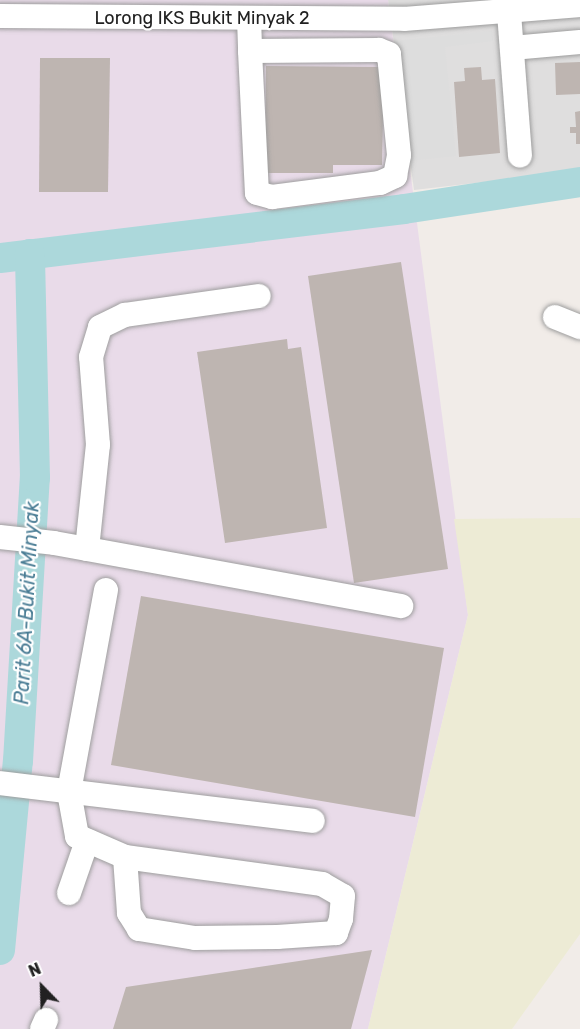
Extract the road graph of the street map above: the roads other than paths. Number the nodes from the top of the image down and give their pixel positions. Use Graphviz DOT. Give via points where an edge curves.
graph roads {
  1 [pos="580,5"];
  2 [pos="157,9"];
  3 [pos="404,10"];
  4 [pos="234,12"];
  5 [pos="509,13"];
  6 [pos="0,16"];
  7 [pos="580,42"];
  8 [pos="512,48"];
  9 [pos="250,51"];
  10 [pos="520,156"];
  11 [pos="260,296"];
  12 [pos="555,317"];
  13 [pos="580,327"];
  14 [pos="6,537"];
  15 [pos="87,549"];
  16 [pos="106,590"];
  17 [pos="401,606"];
  18 [pos="0,783"];
  19 [pos="58,791"];
  20 [pos="313,821"];
  21 [pos="87,841"];
  22 [pos="125,857"];
  23 [pos="69,893"];
  1 -- 5 [label="street, Lorong IKS Bukit Minyak 2"];
  2 -- 4 [label="street, Lorong IKS Bukit Minyak 2"];
  2 -- 6 [label="street, Lorong IKS Bukit Minyak 2"];
  3 -- 4 [label="street, Lorong IKS Bukit Minyak 2"];
  3 -- 5 [label="street, Lorong IKS Bukit Minyak 2"];
  4 -- 9 [label="street"];
  5 -- 8 [label="street"];
  7 -- 8 [label="street"];
  8 -- 10 [label="street"];
  9 -- 9 [label="street" via="257,193 272,197 380,183 395,176 399,154 389,54 379,50"];
  11 -- 15 [label="street" via="125,315 100,327 91,357 98,445"];
  12 -- 13 [label="street"];
  14 -- 15 [label="street"];
  15 -- 17 [label="street"];
  16 -- 19 [label="street"];
  18 -- 19 [label="street"];
  19 -- 20 [label="street"];
  19 -- 21 [label="street" via="77,836"];
  21 -- 22 [label="street"];
  21 -- 23 [label="street"];
  22 -- 22 [label="street" via="322,884 343,896 341,919 336,933 276,937 195,938 139,929 129,913"];
}
